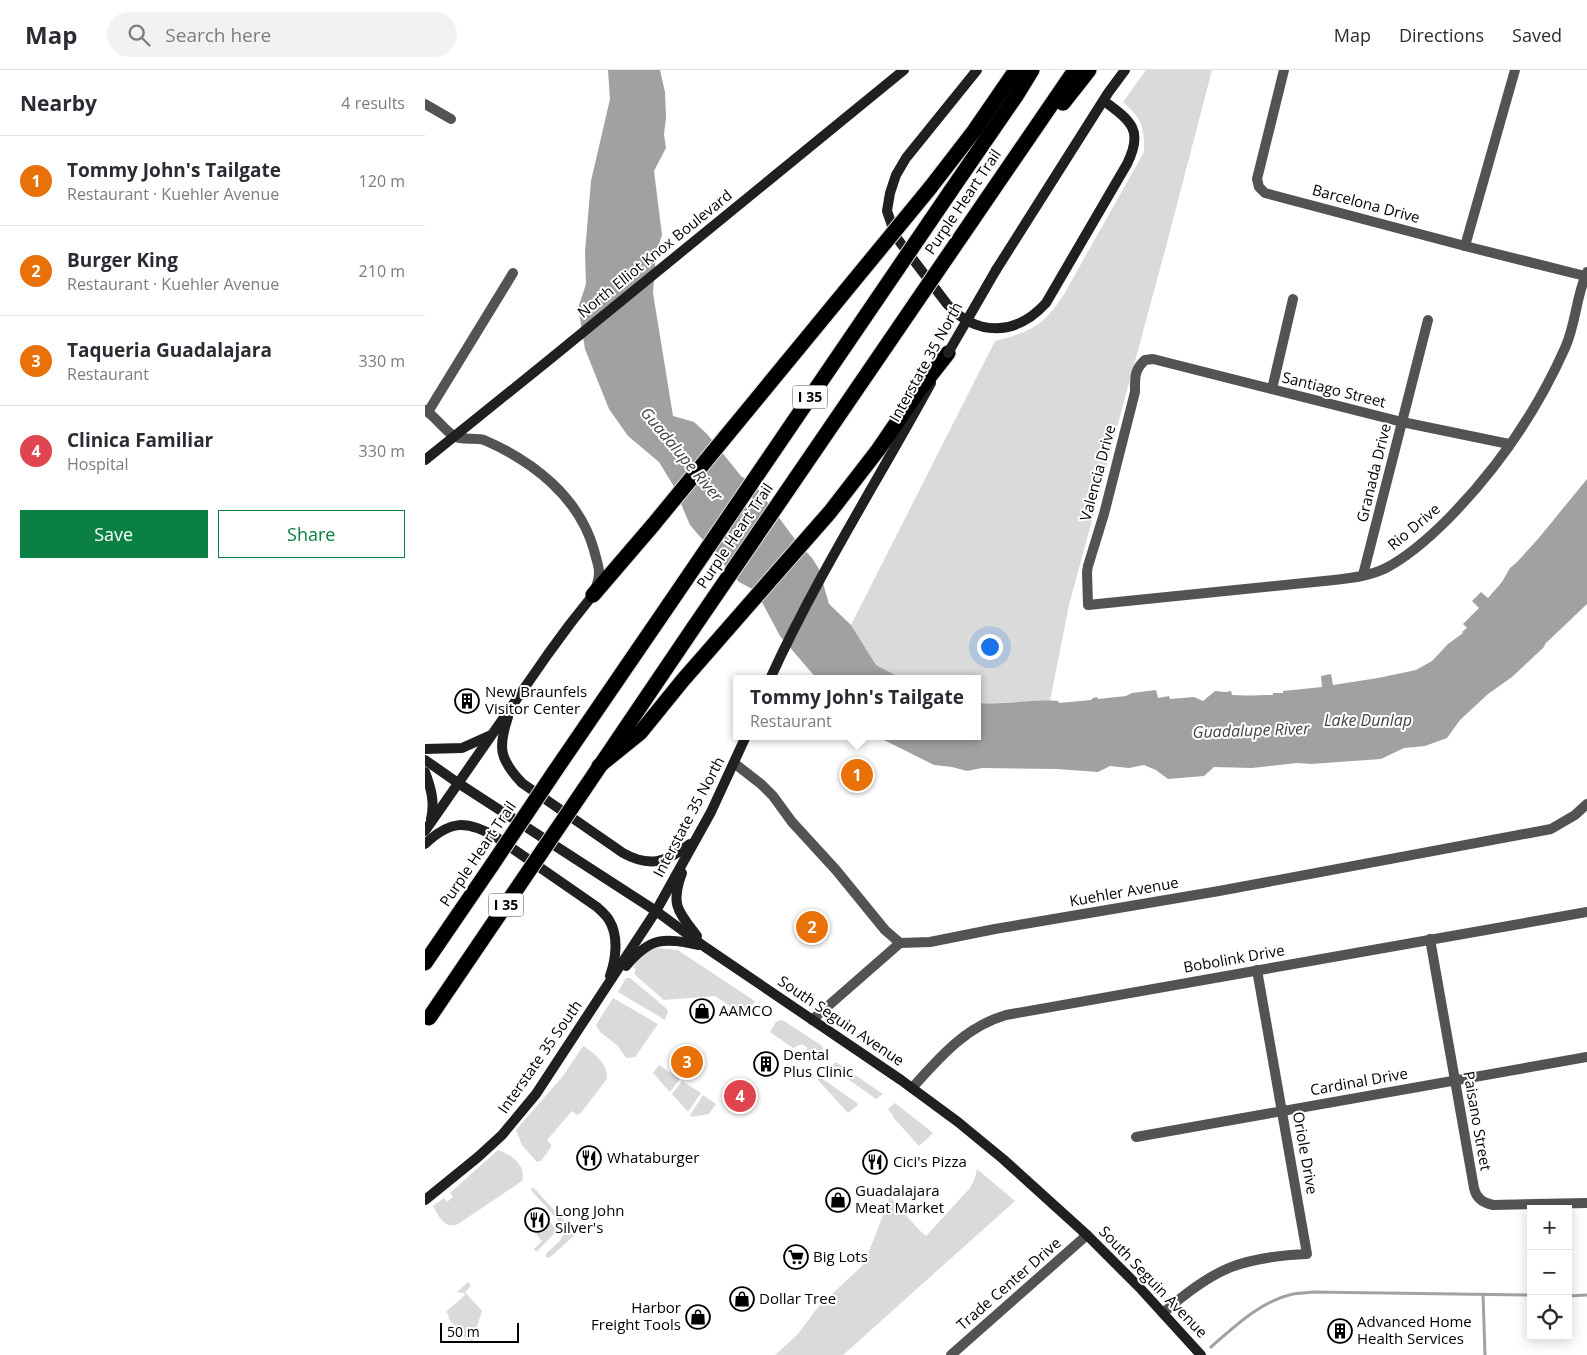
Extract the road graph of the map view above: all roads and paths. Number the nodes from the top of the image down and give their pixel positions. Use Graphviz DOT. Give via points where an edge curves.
graph roads {
  1 [pos="903,70"];
  2 [pos="977,70"];
  3 [pos="1016,70"];
  4 [pos="1032,70"];
  5 [pos="1075,70"];
  6 [pos="1089,70"];
  7 [pos="1125,70"];
  8 [pos="1284,70"];
  9 [pos="1515,70"];
  10 [pos="1104,101"];
  11 [pos="425,104"];
  12 [pos="451,119"];
  13 [pos="1010,164"];
  14 [pos="1465,246"];
  15 [pos="513,273"];
  16 [pos="1586,274"];
  17 [pos="1293,299"];
  18 [pos="1428,320"];
  19 [pos="948,353"];
  20 [pos="1153,359"];
  21 [pos="1272,389"];
  22 [pos="427,411"];
  23 [pos="1402,422"];
  24 [pos="455,437"];
  25 [pos="1509,444"];
  26 [pos="425,460"];
  27 [pos="1363,575"];
  28 [pos="593,595"];
  29 [pos="1088,605"];
  30 [pos="773,675"];
  31 [pos="511,706"];
  32 [pos="492,734"];
  33 [pos="744,740"];
  34 [pos="425,749"];
  35 [pos="425,760"];
  36 [pos="734,764"];
  37 [pos="599,766"];
  38 [pos="425,772"];
  39 [pos="458,784"];
  40 [pos="1587,804"];
  41 [pos="428,827"];
  42 [pos="693,842"];
  43 [pos="425,844"];
  44 [pos="656,911"];
  45 [pos="1587,912"];
  46 [pos="1430,939"];
  47 [pos="900,943"];
  48 [pos="705,947"];
  49 [pos="425,962"];
  50 [pos="1257,970"];
  51 [pos="605,988"];
  52 [pos="812,1020"];
  53 [pos="427,1021"];
  54 [pos="1587,1057"];
  55 [pos="1455,1081"];
  56 [pos="912,1088"];
  57 [pos="1282,1111"];
  58 [pos="1136,1137"];
  59 [pos="425,1200"];
  60 [pos="1587,1203"];
  61 [pos="1087,1235"];
  62 [pos="1163,1314"];
  63 [pos="951,1355"];
  64 [pos="1201,1355"];
  1 -- 24 [label="main road, North Elliot Knox Boulevard"];
  2 -- 10 [label="main road" via="906,158 889,193 887,211 896,237 947,304 955,313 984,328 1012,327 1036,314 1046,303 1127,164 1133,152 1134,131 1129,122"];
  3 -- 28 [label="highway, bridge" via="930,188"];
  4 -- 49 [label="highway, Purple Heart Trail / I 35, bridge"];
  5 -- 13 [label="highway, Purple Heart Trail / I 35"];
  6 -- 13 [label="highway"];
  7 -- 10 [label="main road, Interstate 35 North"];
  8 -- 14 [label="street, Barcelona Drive" via="1257,179 1261,190"];
  9 -- 14 [label="street"];
  10 -- 19 [label="main road, Interstate 35 North, bridge" via="996,270"];
  11 -- 12 [label="street"];
  13 -- 37 [label="highway, Purple Heart Trail / I 35, bridge"];
  14 -- 16 [label="street, Barcelona Drive"];
  15 -- 22 [label="street"];
  16 -- 25 [label="street, Rio Drive" via="1566,345 1548,383"];
  17 -- 21 [label="street"];
  18 -- 23 [label="street, Granada Drive"];
  19 -- 30 [label="main road, Interstate 35 North" via="832,557 793,629"];
  19 -- 37 [label="highway" via="830,512 640,733"];
  20 -- 21 [label="street, Santiago Street"];
  20 -- 29 [label="street, Valencia Drive" via="1145,360 1137,367 1135,392 1088,566"];
  21 -- 23 [label="street, Santiago Street"];
  22 -- 24 [label="street"];
  23 -- 25 [label="street, Santiago Street"];
  23 -- 27 [label="street, Granada Drive"];
  24 -- 26 [label="main road, North Elliot Knox Boulevard"];
  24 -- 28 [label="street" via="481,439 515,455 556,486 575,510 591,540 599,564"];
  25 -- 27 [label="street, Rio Drive" via="1482,482 1435,532 1397,562"];
  27 -- 29 [label="street, Rio Drive"];
  28 -- 31 [label="main road"];
  31 -- 32 [label="main road"];
  31 -- 42 [label="main road" via="501,749 512,773 522,783 635,860 665,860"];
  32 -- 34 [label="main road" via="462,748"];
  32 -- 39 [label="main road"];
  33 -- 36 [label="main road, Interstate 35 North"];
  35 -- 39 [label="main road, South Seguin Avenue"];
  36 -- 42 [label="main road, Interstate 35 North"];
  36 -- 47 [label="street" via="773,796 885,930"];
  37 -- 53 [label="highway, Purple Heart Trail / I 35, bridge"];
  38 -- 41 [label="main road" via="433,798"];
  39 -- 41 [label="main road"];
  39 -- 44 [label="main road, South Seguin Avenue"];
  40 -- 47 [label="street, Kuehler Avenue" via="1551,830 930,942"];
  42 -- 44 [label="main road, Interstate 35 North"];
  42 -- 48 [label="main road" via="675,896 683,919"];
  43 -- 51 [label="main road" via="453,826 483,829 597,907 608,919 615,936 613,966"];
  44 -- 48 [label="main road, South Seguin Avenue"];
  44 -- 51 [label="main road, Interstate 35 South"];
  45 -- 46 [label="street, Bobolink Drive"];
  46 -- 50 [label="street, Bobolink Drive"];
  46 -- 55 [label="street, Paisano Street"];
  47 -- 52 [label="street"];
  48 -- 51 [label="main road" via="671,940 653,943 639,951"];
  48 -- 52 [label="main road, South Seguin Avenue"];
  50 -- 56 [label="street, Bobolink Drive" via="997,1018 978,1026 954,1043"];
  50 -- 57 [label="street, Oriole Drive"];
  51 -- 59 [label="main road, Interstate 35 South" via="535,1094 479,1157"];
  52 -- 56 [label="main road, South Seguin Avenue"];
  54 -- 55 [label="street, Cardinal Drive"];
  55 -- 57 [label="street, Cardinal Drive"];
  55 -- 60 [label="street, Paisano Street" via="1474,1188 1482,1201 1493,1205"];
  56 -- 61 [label="main road, South Seguin Avenue" via="1003,1159"];
  57 -- 58 [label="street, Cardinal Drive"];
  57 -- 62 [label="street, Oriole Drive" via="1307,1254 1258,1258 1227,1268 1198,1284"];
  61 -- 62 [label="main road, South Seguin Avenue"];
  61 -- 63 [label="street, Trade Center Drive"];
  62 -- 64 [label="main road, South Seguin Avenue"];
}
